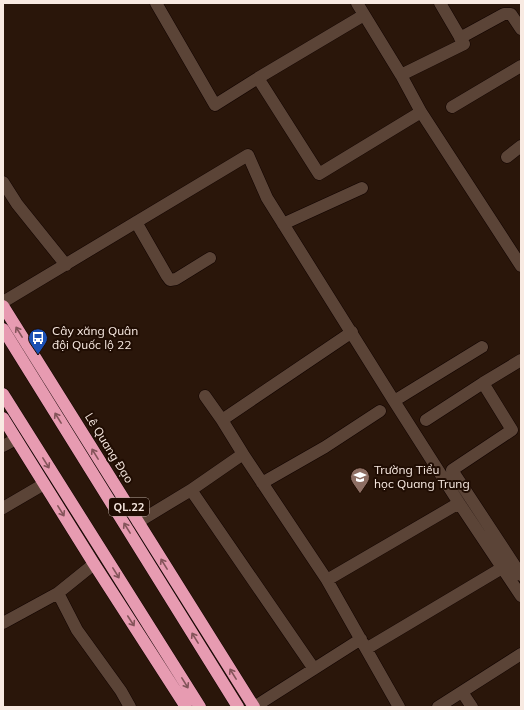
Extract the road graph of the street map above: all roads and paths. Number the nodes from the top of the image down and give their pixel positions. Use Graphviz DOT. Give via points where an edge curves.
graph roads {
  1 [pos="156,3"];
  2 [pos="357,3"];
  3 [pos="440,3"];
  4 [pos="364,16"];
  5 [pos="521,29"];
  6 [pos="460,38"];
  7 [pos="521,66"];
  8 [pos="401,75"];
  9 [pos="258,78"];
  10 [pos="452,107"];
  11 [pos="421,112"];
  12 [pos="521,146"];
  13 [pos="507,157"];
  14 [pos="3,182"];
  15 [pos="362,188"];
  16 [pos="136,222"];
  17 [pos="283,224"];
  18 [pos="210,258"];
  19 [pos="66,264"];
  20 [pos="521,266"];
  21 [pos="3,302"];
  22 [pos="3,306"];
  23 [pos="3,329"];
  24 [pos="352,332"];
  25 [pos="482,347"];
  26 [pos="521,360"];
  27 [pos="483,383"];
  28 [pos="3,394"];
  29 [pos="205,396"];
  30 [pos="394,401"];
  31 [pos="380,411"];
  32 [pos="3,418"];
  33 [pos="222,420"];
  34 [pos="426,420"];
  35 [pos="16,439"];
  36 [pos="3,446"];
  37 [pos="243,454"];
  38 [pos="262,482"];
  39 [pos="44,484"];
  40 [pos="191,490"];
  41 [pos="459,503"];
  42 [pos="3,508"];
  43 [pos="138,522"];
  44 [pos="94,564"];
  45 [pos="502,568"];
  46 [pos="521,576"];
  47 [pos="327,580"];
  48 [pos="58,593"];
  49 [pos="521,596"];
  50 [pos="3,623"];
  51 [pos="364,644"];
  52 [pos="521,654"];
  53 [pos="314,669"];
  54 [pos="462,692"];
  55 [pos="130,707"];
  56 [pos="186,707"];
  57 [pos="200,707"];
  58 [pos="238,707"];
  59 [pos="254,707"];
  60 [pos="399,707"];
  61 [pos="438,707"];
  62 [pos="472,707"];
  1 -- 9 [label="street" via="215,105"];
  2 -- 4 [label="street"];
  3 -- 6 [label="street"];
  4 -- 8 [label="street"];
  4 -- 9 [label="street"];
  5 -- 6 [label="street" via="511,14 504,14"];
  6 -- 8 [label="street" via="464,44"];
  7 -- 10 [label="street"];
  8 -- 11 [label="street"];
  9 -- 11 [label="street" via="319,174"];
  11 -- 20 [label="street"];
  12 -- 13 [label="street"];
  14 -- 19 [label="street" via="17,204"];
  15 -- 17 [label="street"];
  16 -- 17 [label="street" via="248,155 267,198"];
  16 -- 18 [label="street" via="170,280 176,279"];
  16 -- 19 [label="street"];
  17 -- 24 [label="street"];
  19 -- 21 [label="street"];
  43 -- 22 [label="highway, Lê Quang Đạo / QL.22, one-way"];
  58 -- 23 [label="highway, QL.22, one-way"];
  24 -- 30 [label="street"];
  24 -- 33 [label="street"];
  25 -- 30 [label="street"];
  26 -- 27 [label="street"];
  27 -- 34 [label="street"];
  27 -- 46 [label="street" via="512,430 452,470"];
  28 -- 57 [label="highway, one-way"];
  29 -- 33 [label="street"];
  30 -- 41 [label="street"];
  31 -- 38 [label="street"];
  32 -- 35 [label="highway"];
  33 -- 37 [label="street"];
  35 -- 36 [label="street"];
  35 -- 39 [label="highway"];
  37 -- 38 [label="street"];
  37 -- 40 [label="street"];
  38 -- 47 [label="street"];
  39 -- 42 [label="street"];
  39 -- 44 [label="highway, one-way"];
  40 -- 43 [label="street"];
  40 -- 53 [label="street"];
  41 -- 45 [label="street"];
  41 -- 47 [label="street"];
  59 -- 43 [label="highway, Lê Quang Đạo / QL.22, one-way"];
  44 -- 48 [label="street"];
  44 -- 56 [label="highway, one-way"];
  45 -- 49 [label="street"];
  45 -- 51 [label="street"];
  47 -- 51 [label="street"];
  48 -- 50 [label="street"];
  48 -- 55 [label="street" via="77,630"];
  51 -- 53 [label="street"];
  51 -- 60 [label="street"];
  52 -- 54 [label="street"];
  53 -- 59 [label="street"];
  54 -- 61 [label="street"];
  54 -- 62 [label="street"];
}
